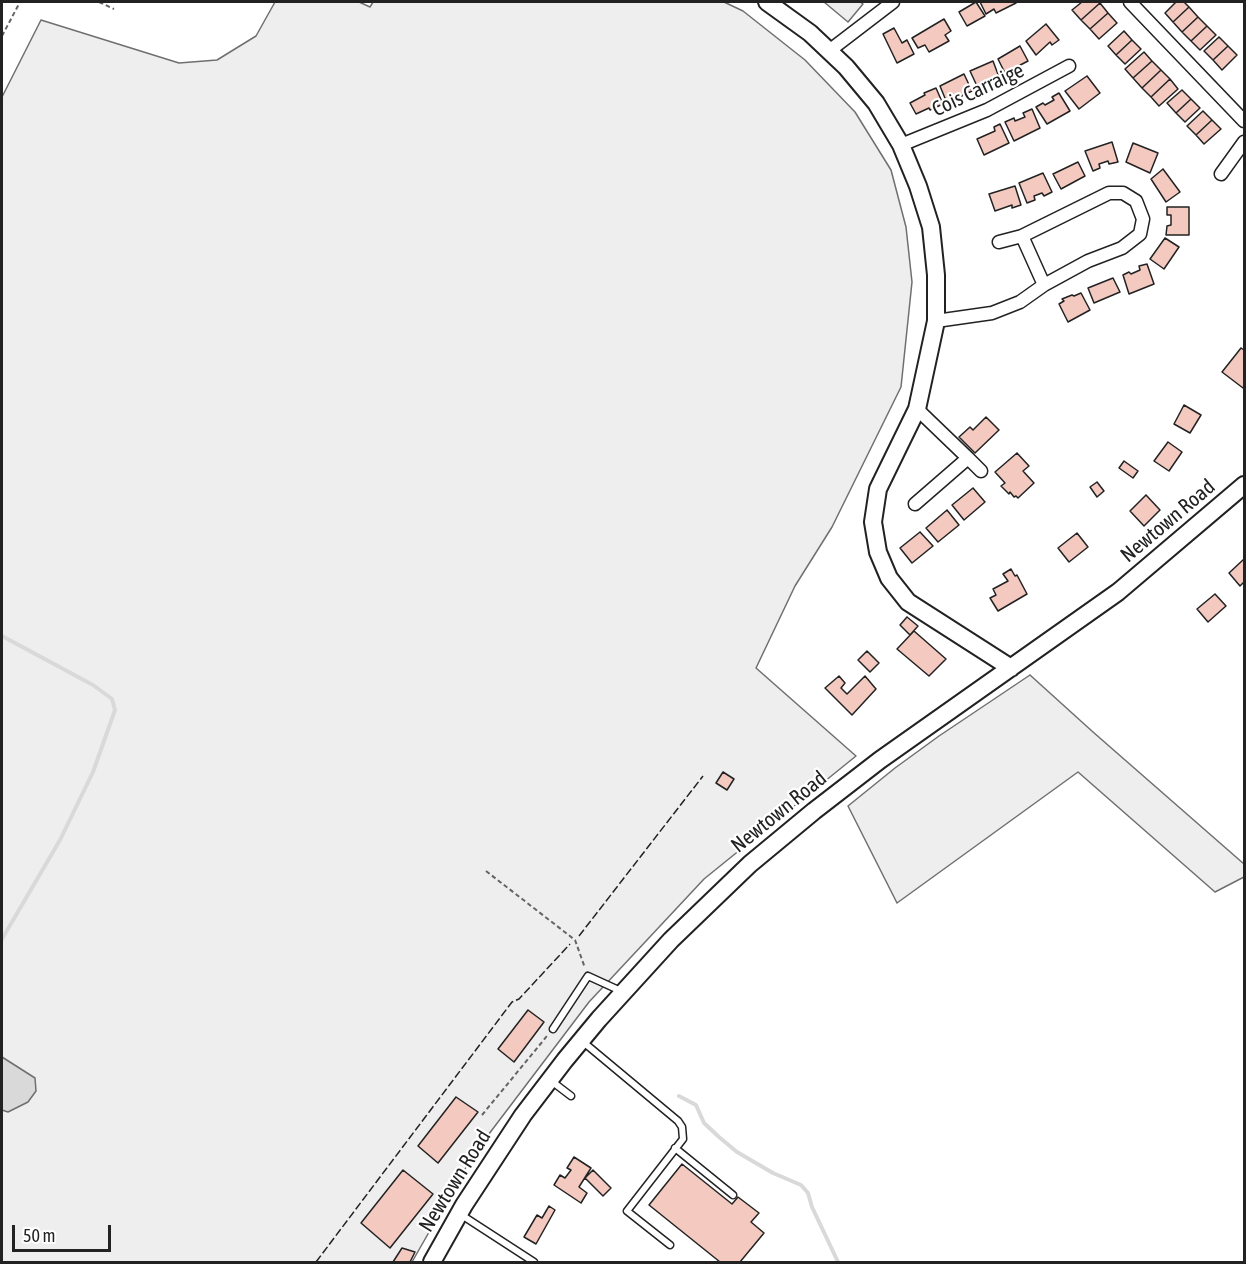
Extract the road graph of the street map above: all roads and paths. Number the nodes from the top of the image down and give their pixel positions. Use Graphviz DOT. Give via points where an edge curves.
graph roads {
  1 [pos="20,2"];
  2 [pos="99,2"];
  3 [pos="769,2"];
  4 [pos="892,2"];
  5 [pos="1130,2"];
  6 [pos="114,9"];
  7 [pos="2,36"];
  8 [pos="829,51"];
  9 [pos="1069,66"];
  10 [pos="1245,122"];
  11 [pos="1245,142"];
  12 [pos="901,145"];
  13 [pos="1221,174"];
  14 [pos="1022,236"];
  15 [pos="999,242"];
  16 [pos="1044,285"];
  17 [pos="936,321"];
  18 [pos="917,409"];
  19 [pos="968,459"];
  20 [pos="981,471"];
  21 [pos="1245,485"];
  22 [pos="915,504"];
  23 [pos="1011,668"];
  24 [pos="486,871"];
  25 [pos="588,976"];
  26 [pos="624,992"];
  27 [pos="553,1029"];
  28 [pos="582,1040"];
  29 [pos="550,1080"];
  30 [pos="571,1096"];
  31 [pos="483,1115"];
  32 [pos="675,1149"];
  33 [pos="733,1196"];
  34 [pos="459,1214"];
  35 [pos="670,1245"];
  36 [pos="432,1263"];
  37 [pos="534,1263"];
  1 -- 7 [label="path"];
  2 -- 6 [label="path"];
  3 -- 8 [label="main road"];
  4 -- 8 [label="street"];
  5 -- 10 [label="street"];
  8 -- 12 [label="main road" via="876,103"];
  9 -- 12 [label="street, Cois Carraige" via="987,110"];
  11 -- 13 [label="street"];
  12 -- 17 [label="main road" via="930,227"];
  14 -- 15 [label="street"];
  14 -- 16 [label="street"];
  14 -- 16 [label="street" via="1109,193 1124,193 1136,201 1143,219 1140,234 1122,248"];
  16 -- 17 [label="street" via="1020,302 992,313"];
  17 -- 18 [label="main road"];
  18 -- 19 [label="street"];
  18 -- 23 [label="main road" via="878,489 873,522 878,552 889,578 908,602"];
  19 -- 20 [label="street"];
  19 -- 22 [label="street"];
  21 -- 23 [label="main road, Newtown Road" via="1118,592"];
  23 -- 26 [label="main road, Newtown Road" via="880,760 750,864"];
  24 -- 25 [label="path" via="575,940"];
  25 -- 26 [label="lane"];
  25 -- 27 [label="lane"];
  26 -- 28 [label="main road, Newtown Road"];
  27 -- 31 [label="path"];
  28 -- 29 [label="main road, Newtown Road"];
  28 -- 32 [label="lane" via="678,1121 683,1139"];
  29 -- 30 [label="lane"];
  29 -- 34 [label="main road, Newtown Road"];
  32 -- 33 [label="lane"];
  32 -- 35 [label="lane" via="627,1211"];
  34 -- 36 [label="main road, Newtown Road"];
  34 -- 37 [label="lane"];
}
